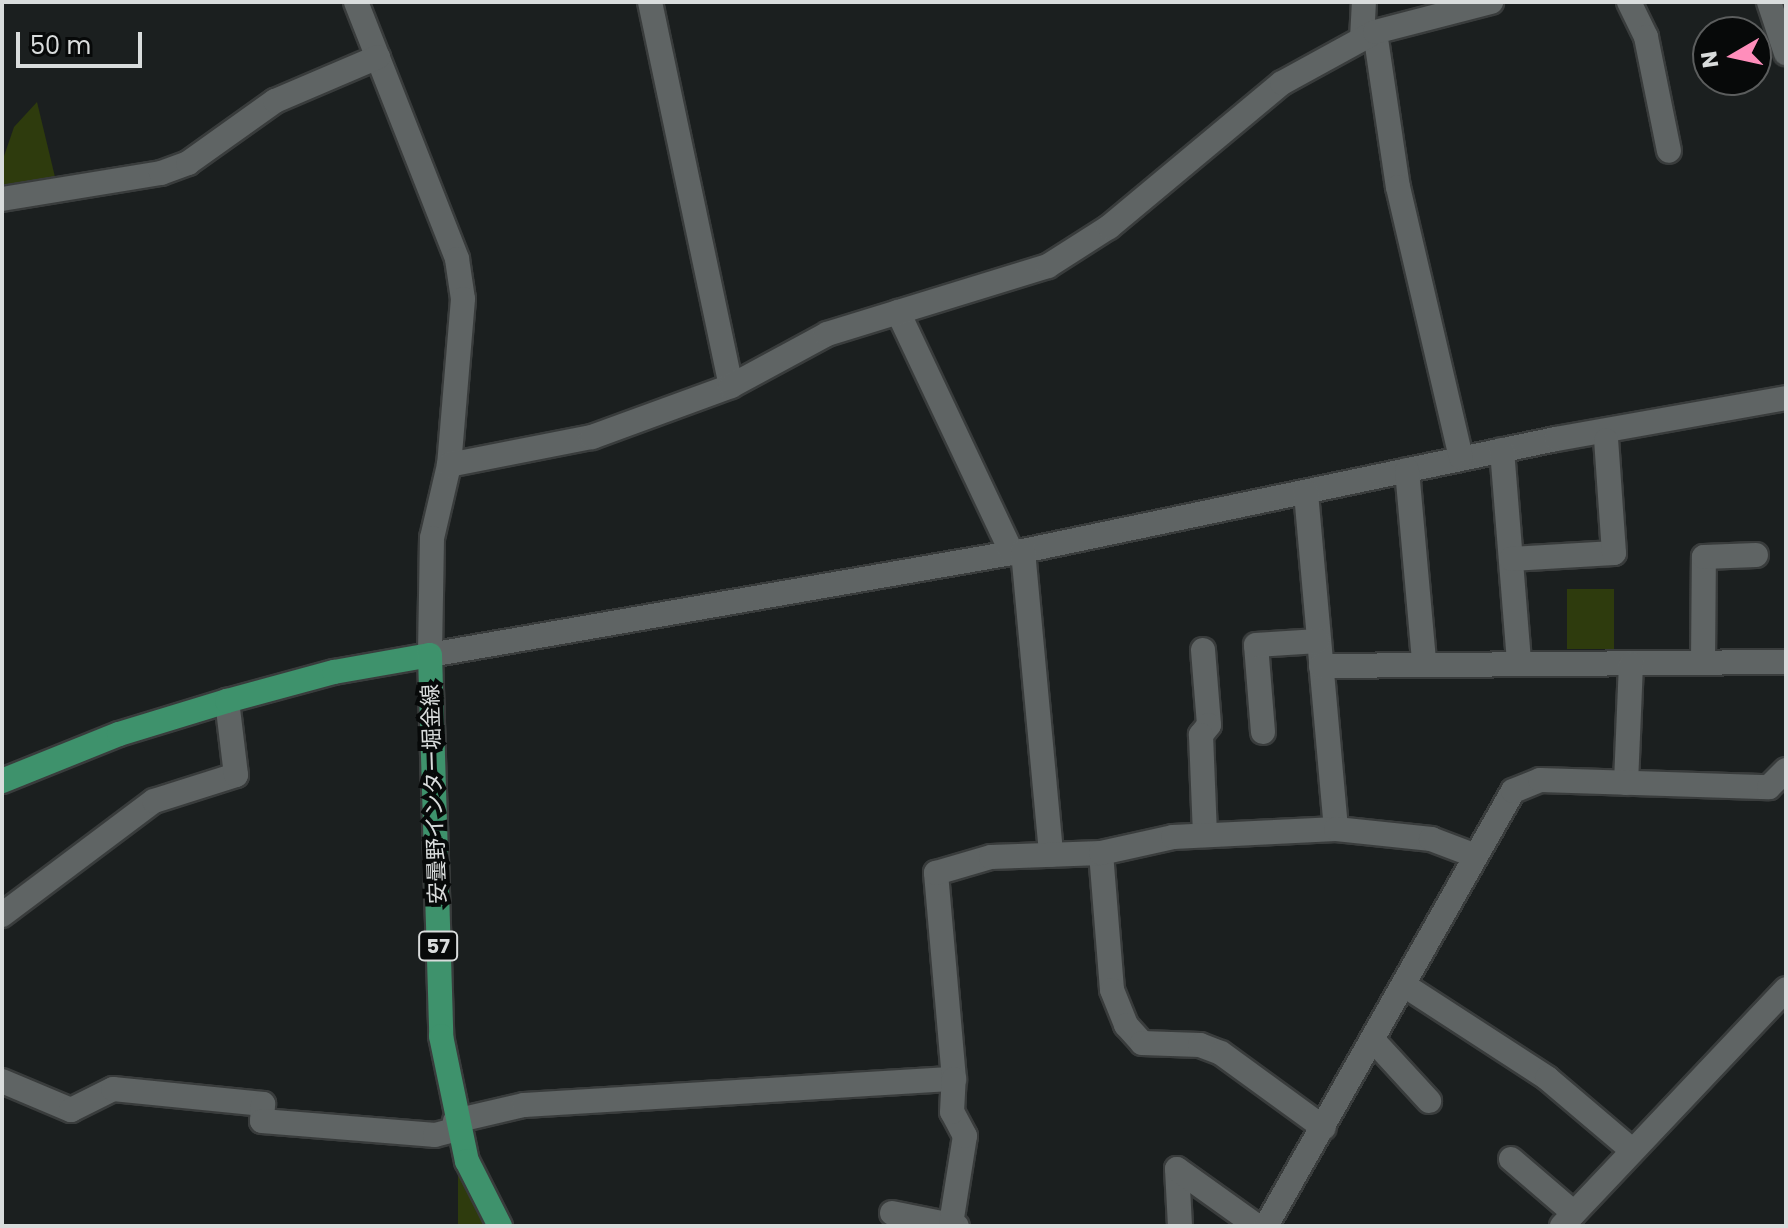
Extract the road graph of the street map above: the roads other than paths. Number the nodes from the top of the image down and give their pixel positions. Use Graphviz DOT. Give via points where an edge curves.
graph roads {
  1 [pos="356,2"];
  2 [pos="650,2"];
  3 [pos="1364,2"];
  4 [pos="1491,2"];
  5 [pos="1629,2"];
  6 [pos="1769,2"];
  7 [pos="1368,36"];
  8 [pos="1786,53"];
  9 [pos="378,57"];
  10 [pos="1669,151"];
  11 [pos="2,199"];
  12 [pos="898,312"];
  13 [pos="731,386"];
  14 [pos="1786,398"];
  15 [pos="1606,440"];
  16 [pos="1502,450"];
  17 [pos="1461,458"];
  18 [pos="449,465"];
  19 [pos="1407,470"];
  20 [pos="1306,493"];
  21 [pos="1017,552"];
  22 [pos="1756,555"];
  23 [pos="1511,559"];
  24 [pos="1318,641"];
  25 [pos="1203,650"];
  26 [pos="430,655"];
  27 [pos="1424,661"];
  28 [pos="1703,662"];
  29 [pos="1786,662"];
  30 [pos="1519,663"];
  31 [pos="1631,664"];
  32 [pos="1321,666"];
  33 [pos="227,701"];
  34 [pos="1263,732"];
  35 [pos="1786,770"];
  36 [pos="2,781"];
  37 [pos="1626,783"];
  38 [pos="1336,829"];
  39 [pos="1205,835"];
  40 [pos="1101,853"];
  41 [pos="1051,855"];
  42 [pos="1476,856"];
  43 [pos="2,915"];
  44 [pos="1404,985"];
  45 [pos="1786,989"];
  46 [pos="1373,1040"];
  47 [pos="954,1079"];
  48 [pos="2,1081"];
  49 [pos="1429,1101"];
  50 [pos="456,1125"];
  51 [pos="1324,1128"];
  52 [pos="1632,1150"];
  53 [pos="1511,1159"];
  54 [pos="892,1213"];
  55 [pos="1568,1220"];
  56 [pos="954,1225"];
  57 [pos="500,1226"];
  58 [pos="1180,1226"];
  59 [pos="1257,1226"];
  60 [pos="1266,1226"];
  1 -- 9 [label="street"];
  2 -- 13 [label="street"];
  3 -- 7 [label="street"];
  4 -- 7 [label="street"];
  5 -- 10 [label="street" via="1646,37"];
  6 -- 8 [label="street"];
  7 -- 12 [label="street" via="1282,83 1109,227 1048,266"];
  7 -- 17 [label="street"];
  9 -- 11 [label="street" via="275,101 188,163 161,173"];
  9 -- 18 [label="street" via="457,259 462,343"];
  12 -- 13 [label="street" via="827,334"];
  12 -- 21 [label="street"];
  13 -- 18 [label="street" via="592,437"];
  14 -- 16 [label="street"];
  15 -- 23 [label="street" via="1614,553"];
  16 -- 17 [label="street"];
  16 -- 23 [label="street"];
  17 -- 19 [label="street"];
  18 -- 26 [label="street" via="432,538"];
  19 -- 20 [label="street"];
  19 -- 27 [label="street"];
  20 -- 21 [label="street"];
  20 -- 24 [label="street"];
  21 -- 26 [label="street"];
  21 -- 41 [label="street"];
  22 -- 28 [label="street" via="1704,557"];
  23 -- 30 [label="street"];
  24 -- 32 [label="street"];
  24 -- 34 [label="street" via="1256,645"];
  25 -- 39 [label="street" via="1209,725 1201,735"];
  26 -- 33 [label="main road, 安曇野インター堀金線"];
  26 -- 50 [label="main road, 安曇野インター堀金線 / 57" via="441,1036"];
  27 -- 30 [label="street"];
  27 -- 32 [label="street"];
  28 -- 29 [label="street"];
  28 -- 31 [label="street"];
  30 -- 31 [label="street"];
  31 -- 37 [label="street"];
  32 -- 38 [label="street"];
  33 -- 36 [label="main road, 安曇野インター堀金線" via="119,734"];
  33 -- 43 [label="street" via="236,775 154,801"];
  35 -- 37 [label="street" via="1769,787"];
  37 -- 42 [label="street" via="1540,780 1513,791"];
  38 -- 39 [label="street"];
  38 -- 42 [label="street" via="1431,839"];
  39 -- 40 [label="street"];
  40 -- 41 [label="street"];
  40 -- 51 [label="street" via="1112,990 1126,1025 1142,1043 1200,1045 1221,1053"];
  41 -- 47 [label="street" via="991,857 936,873"];
  42 -- 44 [label="street"];
  44 -- 46 [label="street"];
  44 -- 52 [label="street" via="1547,1078"];
  45 -- 52 [label="street"];
  46 -- 49 [label="street"];
  46 -- 51 [label="street"];
  47 -- 50 [label="street" via="524,1105"];
  47 -- 56 [label="street" via="952,1112 965,1136"];
  48 -- 50 [label="street" via="71,1110 113,1089 263,1104 262,1121 435,1135"];
  50 -- 57 [label="main road, 安曇野インター堀金線 / 57" via="467,1161"];
  51 -- 60 [label="street"];
  52 -- 55 [label="street"];
  53 -- 55 [label="street"];
  54 -- 56 [label="street"];
  58 -- 59 [label="street" via="1177,1169"];
}
